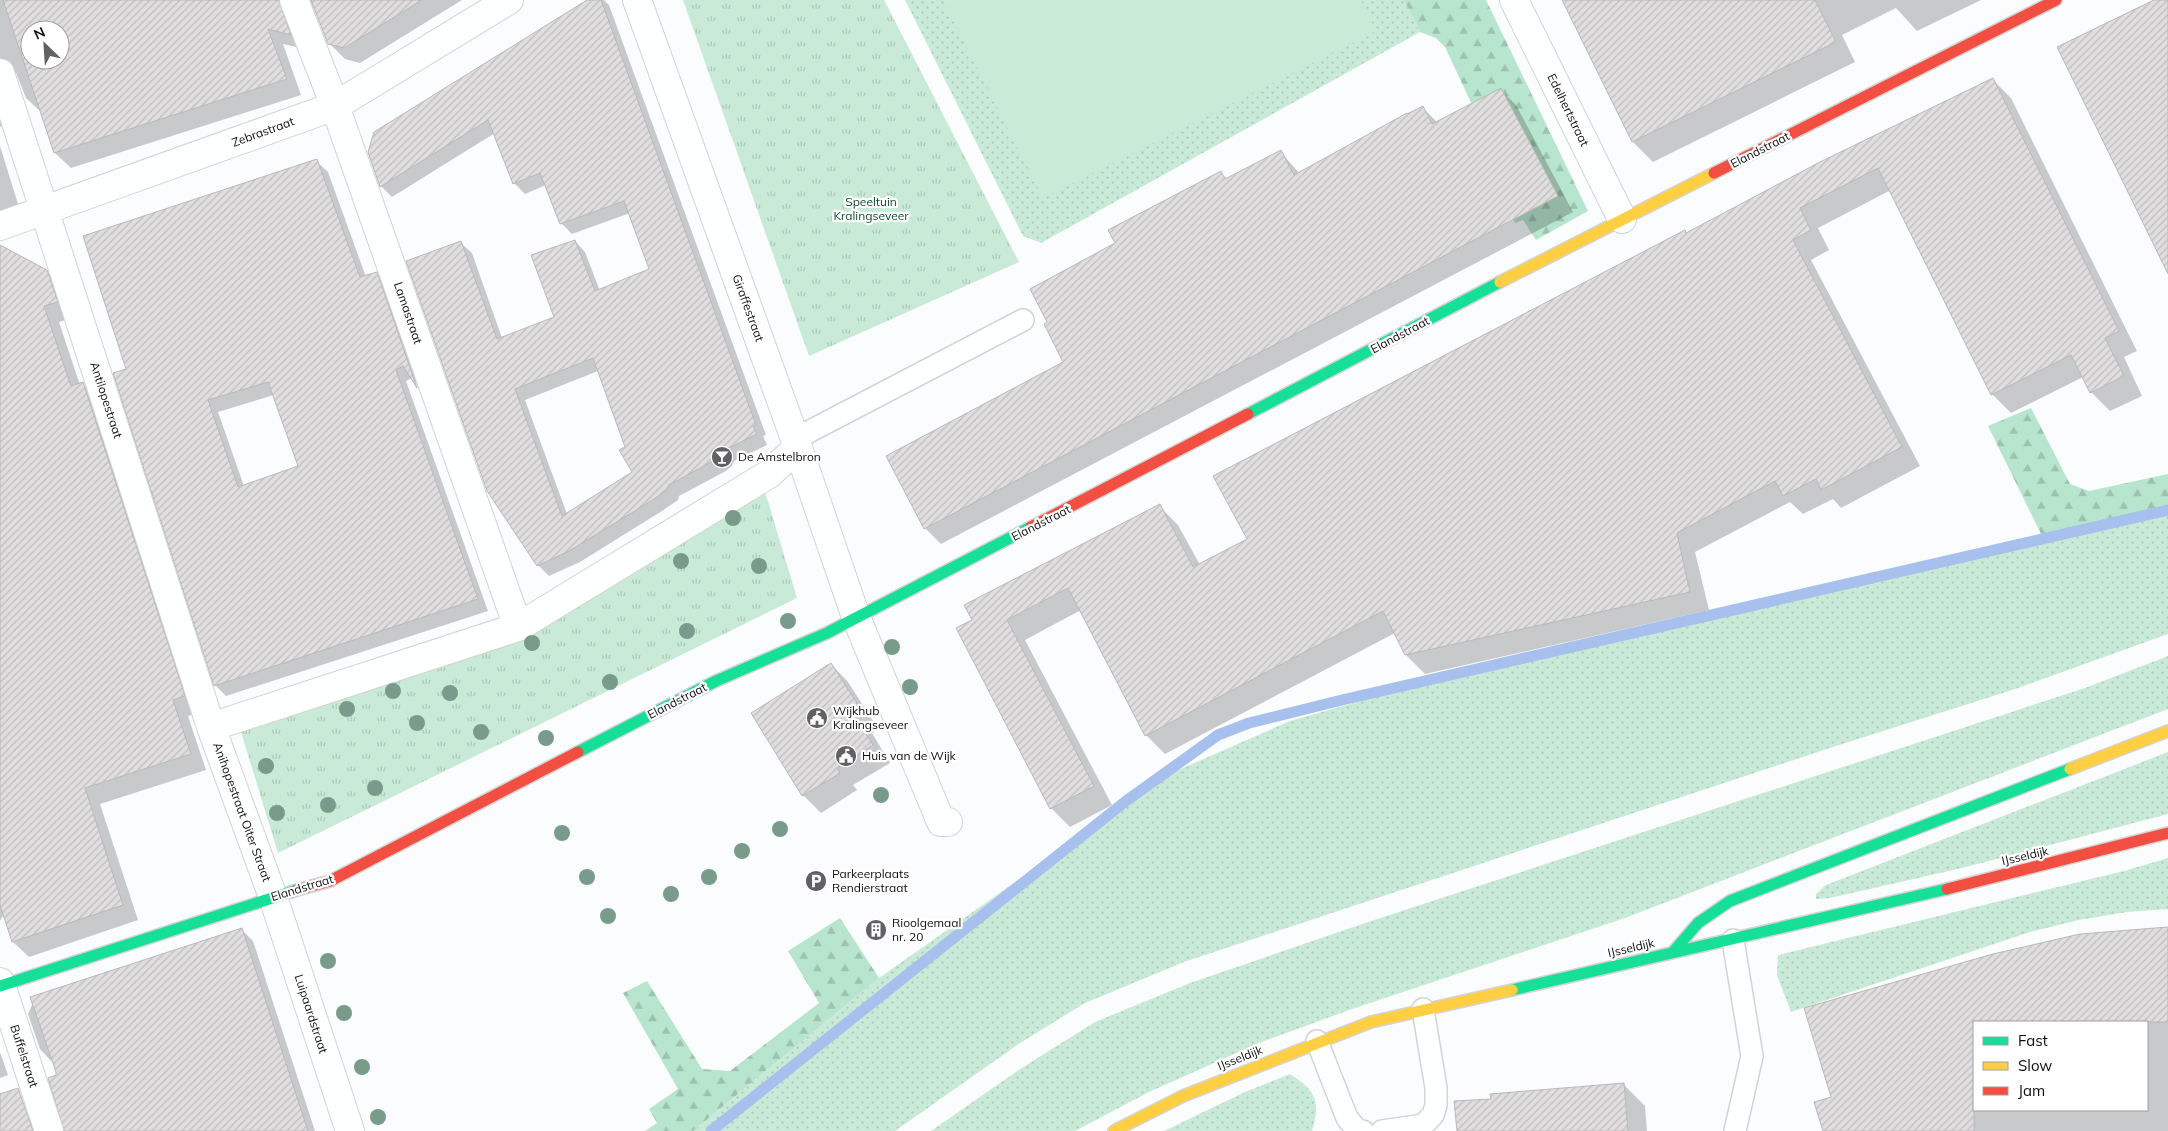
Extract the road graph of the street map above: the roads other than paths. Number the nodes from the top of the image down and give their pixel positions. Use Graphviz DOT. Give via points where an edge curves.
graph roads {
  1 [pos="294,0"];
  2 [pos="508,0"];
  3 [pos="637,0"];
  4 [pos="1514,0"];
  5 [pos="2056,0"];
  6 [pos="0,73"];
  7 [pos="335,106"];
  8 [pos="44,210"];
  9 [pos="1622,220"];
  10 [pos="0,226"];
  11 [pos="1023,320"];
  12 [pos="796,443"];
  13 [pos="856,618"];
  14 [pos="518,627"];
  15 [pos="211,727"];
  16 [pos="2168,731"];
  17 [pos="948,822"];
  18 [pos="2168,833"];
  19 [pos="273,897"];
  20 [pos="1733,940"];
  21 [pos="1672,952"];
  22 [pos="0,984"];
  23 [pos="1423,1009"];
  24 [pos="1317,1041"];
  25 [pos="1352,1129"];
  26 [pos="49,1131"];
  27 [pos="350,1131"];
  28 [pos="1114,1131"];
  29 [pos="1382,1131"];
  30 [pos="1735,1131"];
  1 -- 7 [label="street, Lamastraat"];
  2 -- 7 [label="street, Zebrastraat"];
  3 -- 12 [label="street, Giraffestraat"];
  4 -- 9 [label="street, Edelhertstraat"];
  5 -- 9 [label="street, Elandstraat"];
  6 -- 8 [label="street, Antilopestraat"];
  7 -- 8 [label="street, Zebrastraat"];
  7 -- 14 [label="street, Lamastraat"];
  8 -- 10 [label="street, Zebrastraat"];
  8 -- 15 [label="street, Antilopestraat"];
  9 -- 13 [label="street, Elandstraat"];
  11 -- 12 [label="lane"];
  12 -- 13 [label="street, Giraffestraat"];
  12 -- 14 [label="street" via="769,474"];
  13 -- 17 [label="street, Giraffestraat" via="942,822"];
  13 -- 19 [label="street, Elandstraat" via="716,681 330,881"];
  14 -- 15 [label="street"];
  15 -- 19 [label="street, Anihopestraat Oiter Straat"];
  16 -- 21 [label="street" via="1730,901 1690,928"];
  18 -- 20 [label="street, IJsseldijk"];
  19 -- 22 [label="street, Elandstraat"];
  19 -- 27 [label="street, Luipaardstraat"];
  20 -- 21 [label="street, IJsseldijk"];
  20 -- 30 [label="lane" via="1752,1056"];
  21 -- 23 [label="street, IJsseldijk"];
  22 -- 26 [label="street, Buffelstraat"];
  23 -- 24 [label="street, IJsseldijk" via="1371,1022"];
  23 -- 29 [label="lane" via="1436,1088 1433,1115 1423,1125"];
  24 -- 25 [label="lane"];
  24 -- 28 [label="street, IJsseldijk" via="1183,1096"];
}
